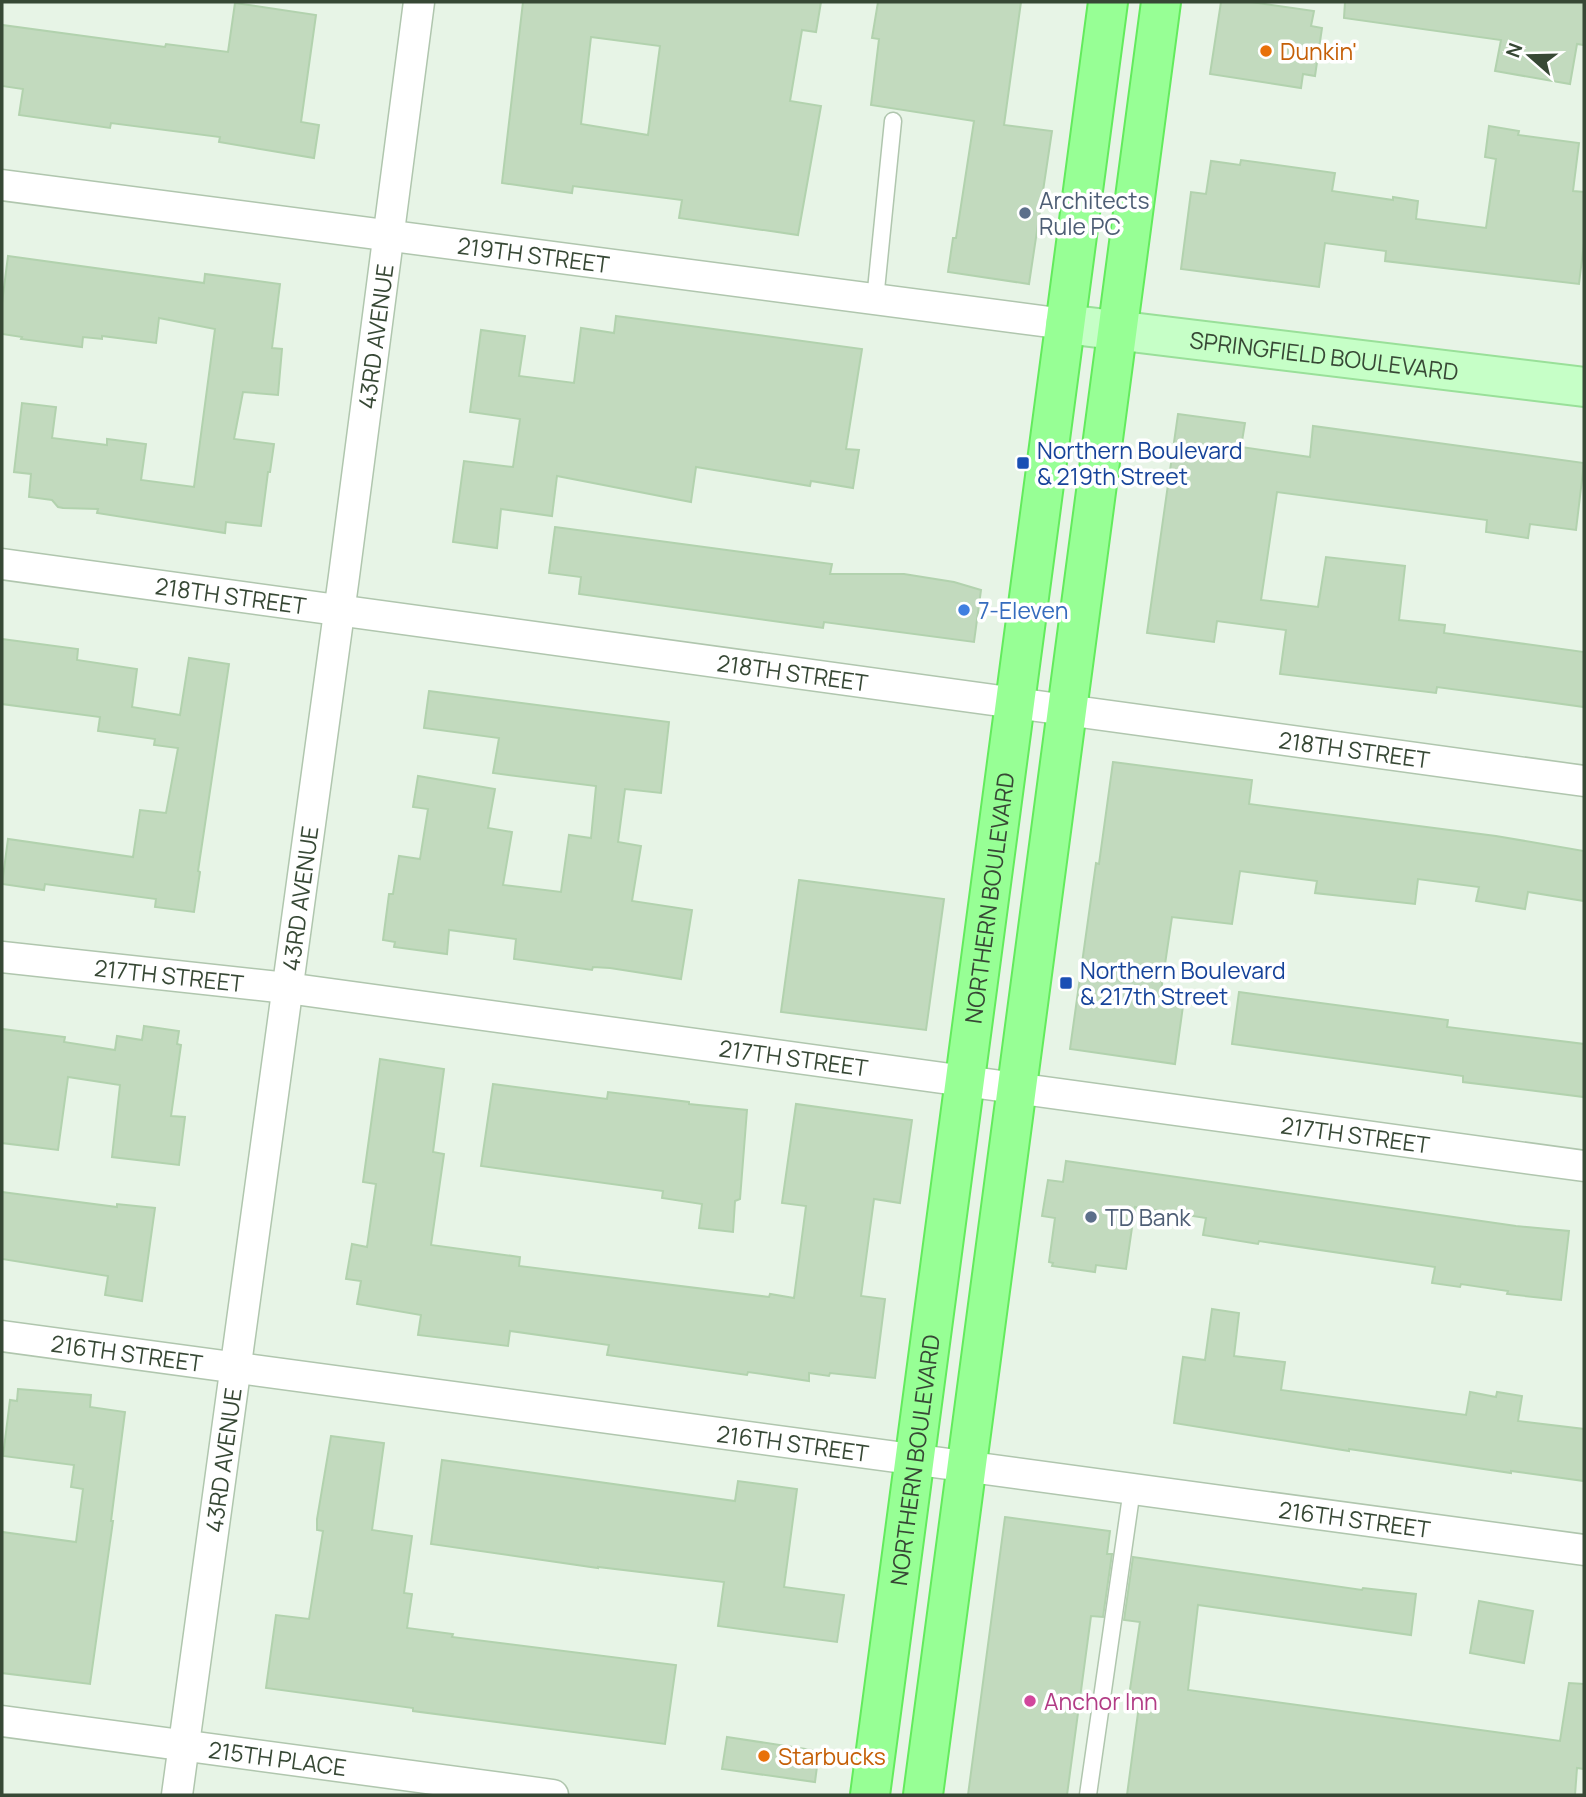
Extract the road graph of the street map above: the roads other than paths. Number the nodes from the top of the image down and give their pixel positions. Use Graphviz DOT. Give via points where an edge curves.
graph roads {
  1 [pos="419,2"];
  2 [pos="1108,2"];
  3 [pos="1161,2"];
  4 [pos="893,121"];
  5 [pos="2,185"];
  6 [pos="389,236"];
  7 [pos="875,300"];
  8 [pos="1065,324"];
  9 [pos="1117,331"];
  10 [pos="1584,387"];
  11 [pos="2,564"];
  12 [pos="340,611"];
  13 [pos="1014,704"];
  14 [pos="1067,711"];
  15 [pos="1584,781"];
  16 [pos="2,957"];
  17 [pos="287,988"];
  18 [pos="964,1081"];
  19 [pos="1016,1088"];
  20 [pos="1584,1166"];
  21 [pos="2,1336"];
  22 [pos="237,1368"];
  23 [pos="914,1459"];
  24 [pos="966,1466"];
  25 [pos="1132,1489"];
  26 [pos="1584,1550"];
  27 [pos="2,1721"];
  28 [pos="184,1746"];
  29 [pos="177,1795"];
  30 [pos="553,1795"];
  31 [pos="870,1795"];
  32 [pos="923,1795"];
  33 [pos="1088,1795"];
  1 -- 6 [label="street, 43RD AVENUE"];
  2 -- 8 [label="main road, NORTHERN BOULEVARD"];
  3 -- 9 [label="main road"];
  4 -- 7 [label="lane"];
  5 -- 6 [label="street, 219TH STREET"];
  6 -- 7 [label="street, 219TH STREET"];
  6 -- 12 [label="street, 43RD AVENUE"];
  7 -- 8 [label="street, 219TH STREET"];
  8 -- 9 [label="main road, SPRINGFIELD BOULEVARD"];
  8 -- 13 [label="main road, NORTHERN BOULEVARD"];
  9 -- 10 [label="main road, SPRINGFIELD BOULEVARD"];
  9 -- 14 [label="main road"];
  11 -- 12 [label="street, 218TH STREET"];
  12 -- 13 [label="street, 218TH STREET"];
  12 -- 17 [label="street, 43RD AVENUE"];
  13 -- 14 [label="street, 218TH STREET"];
  13 -- 18 [label="main road, NORTHERN BOULEVARD"];
  14 -- 15 [label="street, 218TH STREET"];
  14 -- 19 [label="main road"];
  16 -- 17 [label="street, 217TH STREET"];
  17 -- 18 [label="street, 217TH STREET"];
  17 -- 22 [label="street, 43RD AVENUE"];
  18 -- 19 [label="street, 217TH STREET"];
  18 -- 23 [label="main road, NORTHERN BOULEVARD"];
  19 -- 20 [label="street, 217TH STREET"];
  19 -- 24 [label="main road"];
  21 -- 22 [label="street, 216TH STREET"];
  22 -- 23 [label="street, 216TH STREET"];
  22 -- 28 [label="street, 43RD AVENUE"];
  23 -- 24 [label="street, 216TH STREET"];
  23 -- 31 [label="main road, NORTHERN BOULEVARD"];
  24 -- 25 [label="street, 216TH STREET"];
  24 -- 32 [label="main road"];
  25 -- 26 [label="street, 216TH STREET"];
  25 -- 33 [label="lane"];
  27 -- 28 [label="street, 215TH PLACE"];
  28 -- 29 [label="street, 43RD AVENUE"];
  28 -- 30 [label="street, 215TH PLACE"];
}
